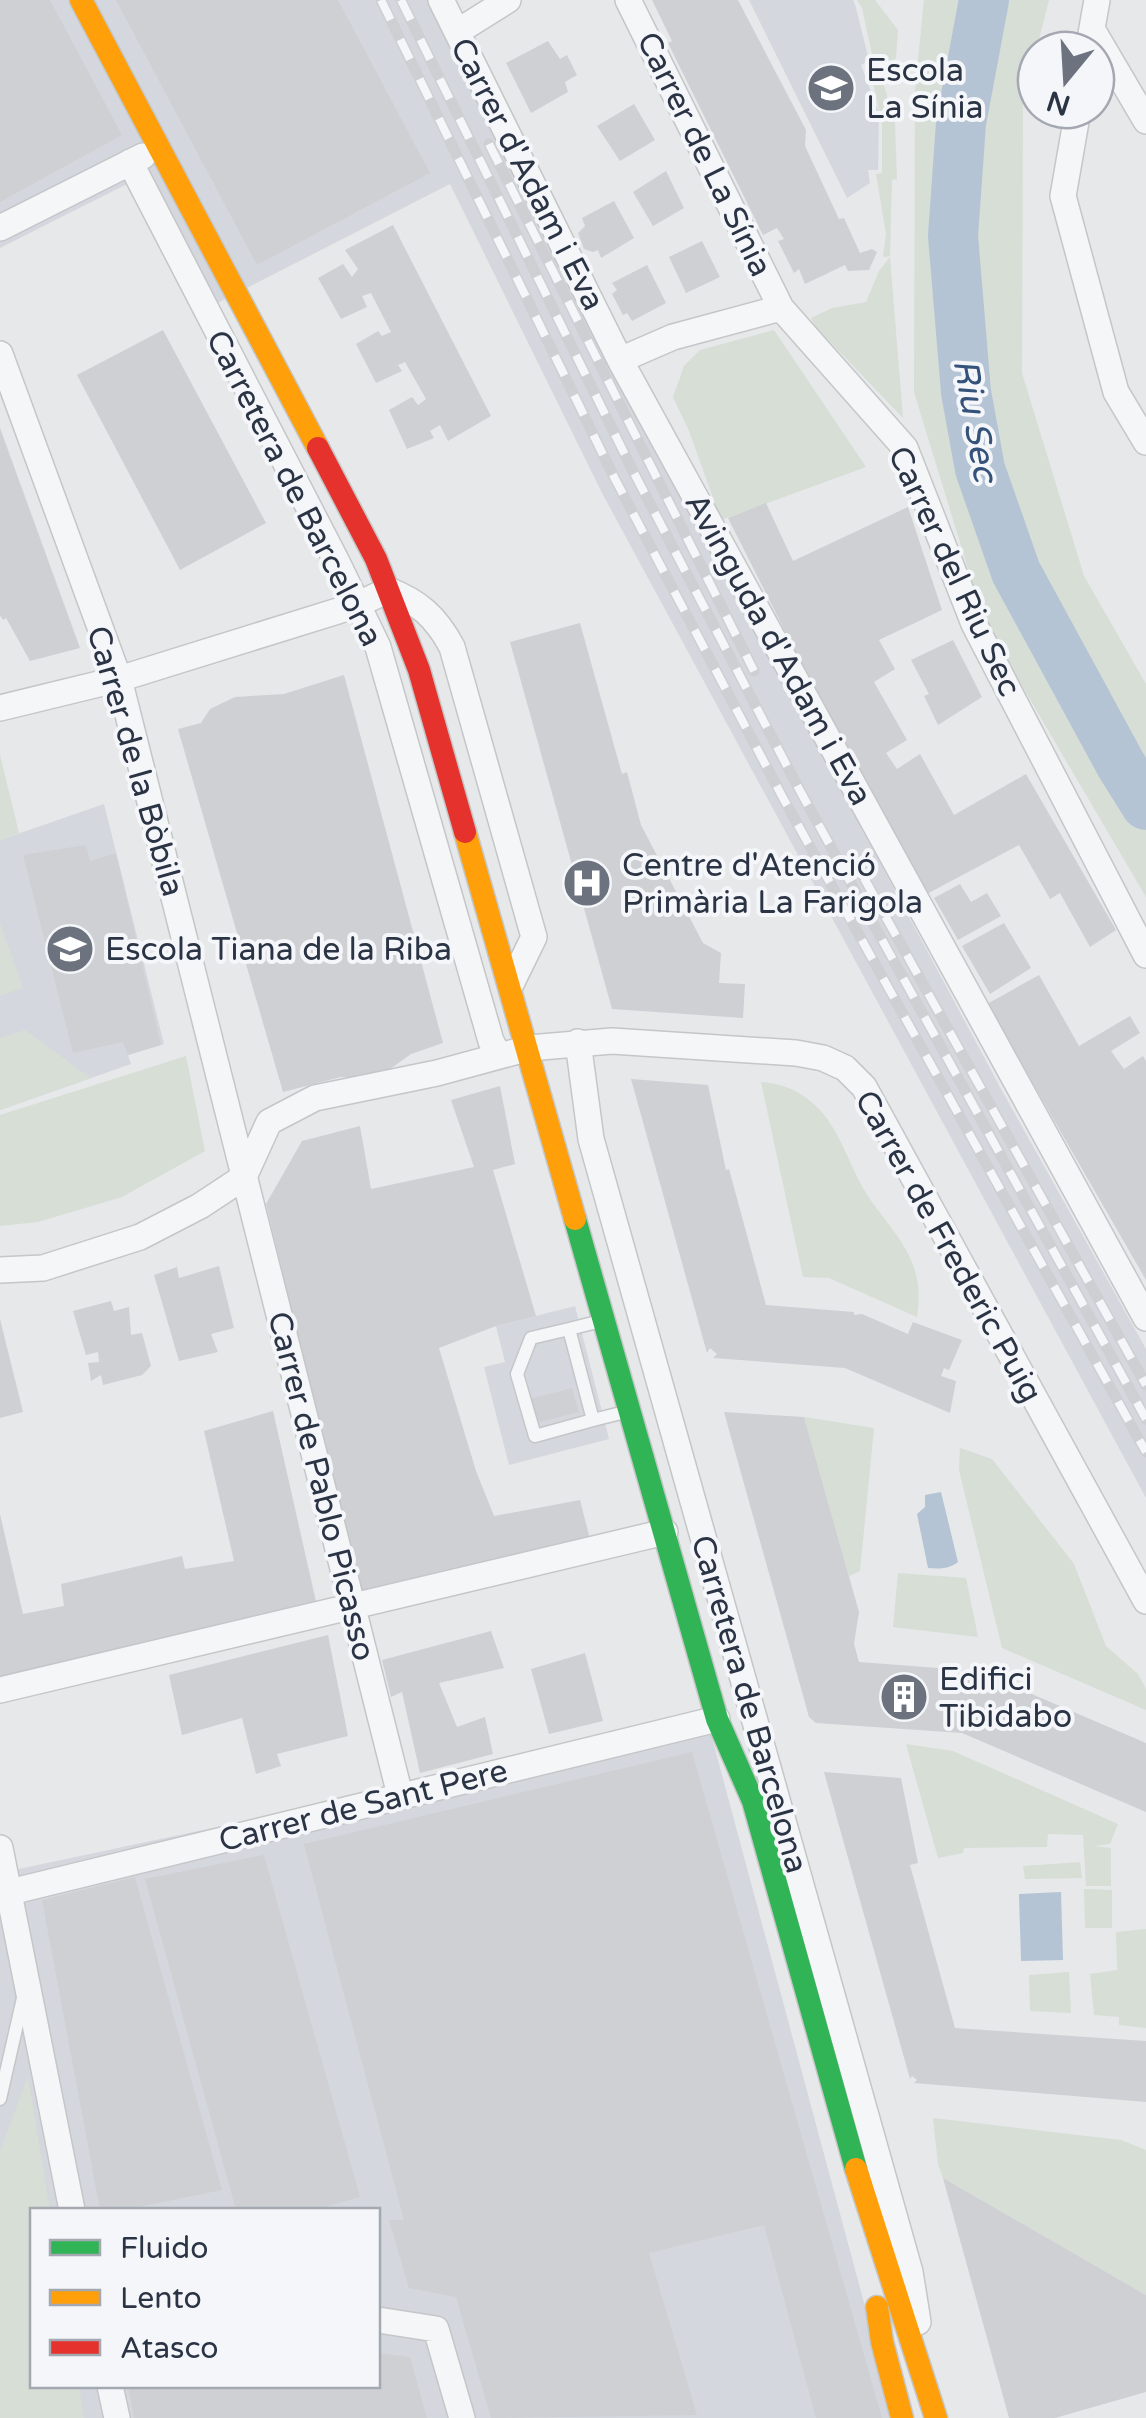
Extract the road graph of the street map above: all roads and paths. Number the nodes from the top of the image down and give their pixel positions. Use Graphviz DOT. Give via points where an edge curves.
graph roads {
  1 [pos="82,0"];
  2 [pos="441,0"];
  3 [pos="508,0"];
  4 [pos="628,0"];
  5 [pos="1098,0"];
  6 [pos="1092,30"];
  7 [pos="457,32"];
  8 [pos="1116,77"];
  9 [pos="1146,121"];
  10 [pos="1075,130"];
  11 [pos="159,147"];
  12 [pos="130,162"];
  13 [pos="0,228"];
  14 [pos="781,308"];
  15 [pos="0,354"];
  16 [pos="617,354"];
  17 [pos="1146,442"];
  18 [pos="388,590"];
  19 [pos="357,605"];
  20 [pos="120,679"];
  21 [pos="0,708"];
  22 [pos="1146,956"];
  23 [pos="511,984"];
  24 [pos="578,1042"];
  25 [pos="529,1048"];
  26 [pos="499,1056"];
  27 [pos="244,1177"];
  28 [pos="0,1270"];
  29 [pos="1146,1318"];
  30 [pos="604,1320"];
  31 [pos="570,1329"];
  32 [pos="628,1409"];
  33 [pos="594,1420"];
  34 [pos="665,1532"];
  35 [pos="1146,1601"];
  36 [pos="352,1606"];
  37 [pos="0,1690"];
  38 [pos="717,1719"];
  39 [pos="400,1794"];
  40 [pos="734,1820"];
  41 [pos="0,1848"];
  42 [pos="10,1892"];
  43 [pos="759,1907"];
  44 [pos="28,1976"];
  45 [pos="0,2100"];
  46 [pos="72,2208"];
  47 [pos="877,2307"];
  48 [pos="380,2320"];
  49 [pos="922,2366"];
  50 [pos="110,2388"];
  51 [pos="117,2418"];
  52 [pos="462,2418"];
  53 [pos="902,2418"];
  54 [pos="912,2418"];
  55 [pos="936,2418"];
  1 -- 11 [label="main road, Carretera de Barcelona"];
  2 -- 7 [label="street, Carrer d'Adam i Eva"];
  3 -- 7 [label="street"];
  4 -- 14 [label="street, Carrer de La Sínia"];
  5 -- 6 [label="street"];
  7 -- 16 [label="street, Carrer d'Adam i Eva"];
  8 -- 9 [label="street"];
  10 -- 17 [label="street" via="1063,196 1116,392"];
  11 -- 12 [label="street"];
  11 -- 18 [label="main road, Carretera de Barcelona"];
  12 -- 13 [label="street"];
  12 -- 19 [label="street, Carretera de Barcelona"];
  14 -- 16 [label="street"];
  14 -- 22 [label="street, Carrer del Riu Sec" via="905,448 974,624"];
  15 -- 20 [label="street, Carrer de la Bòbila"];
  16 -- 29 [label="street, Avinguda d'Adam i Eva"];
  18 -- 19 [label="street"];
  18 -- 23 [label="main road, Carretera de Barcelona" via="419,670"];
  18 -- 23 [label="street, Carretera de Barcelona" via="415,600 452,647 534,937"];
  19 -- 20 [label="street"];
  19 -- 26 [label="street, Carretera de Barcelona" via="378,647"];
  20 -- 21 [label="street"];
  20 -- 27 [label="street, Carrer de la Bòbila"];
  23 -- 25 [label="main road, Carretera de Barcelona"];
  24 -- 25 [label="street, Carrer de Frederic Puig"];
  24 -- 35 [label="street, Carrer de Frederic Puig" via="796,1053 845,1068 864,1087"];
  24 -- 49 [label="street, Carretera de Barcelona" via="590,1139 910,2272"];
  25 -- 26 [label="street, Carrer de Frederic Puig"];
  25 -- 30 [label="main road, Carretera de Barcelona"];
  26 -- 27 [label="street, Carrer de Frederic Puig" via="315,1098 269,1122"];
  27 -- 28 [label="street" via="140,1237 43,1268"];
  27 -- 36 [label="street, Carrer de Pablo Picasso"];
  30 -- 31 [label="lane"];
  30 -- 32 [label="main road, Carretera de Barcelona"];
  31 -- 33 [label="lane"];
  31 -- 33 [label="lane" via="531,1338 517,1374 535,1436"];
  32 -- 33 [label="lane"];
  32 -- 34 [label="main road, Carretera de Barcelona"];
  34 -- 36 [label="street"];
  34 -- 38 [label="main road, Carretera de Barcelona"];
  36 -- 37 [label="street"];
  36 -- 39 [label="street, Carrer de Pablo Picasso"];
  38 -- 39 [label="street, Carrer de Sant Pere"];
  38 -- 40 [label="main road, Carretera de Barcelona"];
  38 -- 49 [label="main road, Carretera de Barcelona" via="753,1801 874,2231"];
  39 -- 42 [label="street, Carrer de Sant Pere"];
  41 -- 42 [label="street"];
  42 -- 44 [label="street"];
  43 -- 47 [label="main road, Carretera de Barcelona"];
  44 -- 45 [label="lane"];
  44 -- 46 [label="street"];
  47 -- 53 [label="main road, Carretera de Barcelona"];
  47 -- 54 [label="main road, Carretera de Barcelona"];
  48 -- 52 [label="street" via="436,2328"];
  49 -- 55 [label="main road, Carretera de Barcelona"];
  50 -- 51 [label="street"];
}
